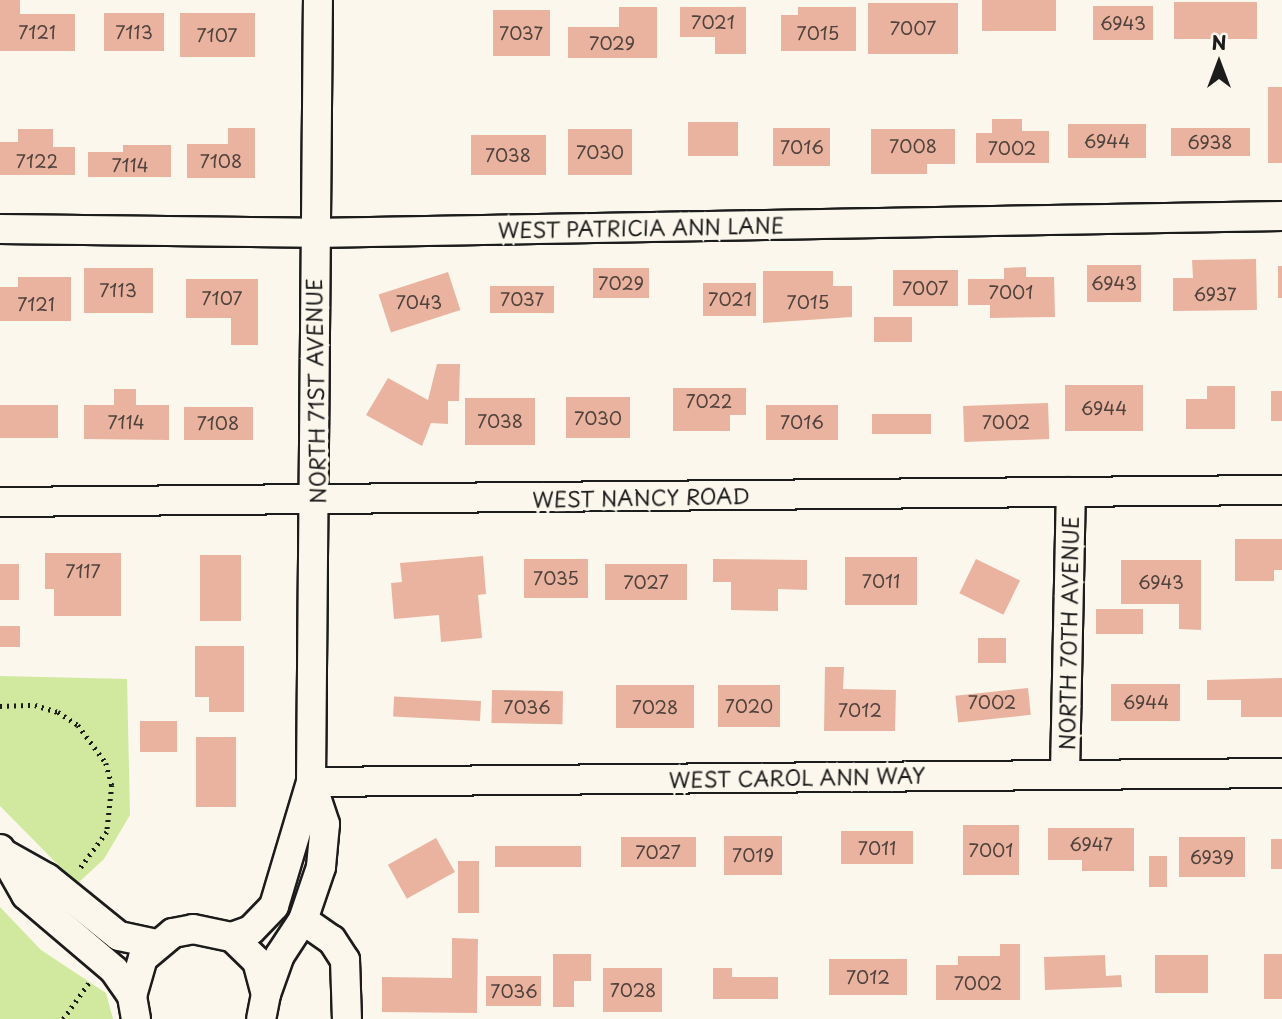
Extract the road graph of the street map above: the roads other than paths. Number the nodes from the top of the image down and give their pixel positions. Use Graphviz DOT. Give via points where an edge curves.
graph roads {
  1 [pos="318,0"];
  2 [pos="1282,216"];
  3 [pos="0,229"];
  4 [pos="313,233"];
  5 [pos="1282,489"];
  6 [pos="1071,492"];
  7 [pos="317,501"];
  8 [pos="0,502"];
  9 [pos="1065,773"];
  10 [pos="1282,773"];
  11 [pos="311,782"];
  12 [pos="2,852"];
  13 [pos="303,920"];
  14 [pos="232,937"];
  15 [pos="156,944"];
  16 [pos="264,1006"];
  17 [pos="134,1007"];
  18 [pos="347,1019"];
  1 -- 4 [label="street, NORTH 71ST AVENUE"];
  2 -- 4 [label="street, WEST PATRICIA ANN LANE"];
  3 -- 4 [label="street, WEST PATRICIA ANN LANE"];
  4 -- 7 [label="street, NORTH 71ST AVENUE"];
  5 -- 6 [label="street, WEST NANCY ROAD"];
  6 -- 7 [label="street, WEST NANCY ROAD"];
  6 -- 9 [label="street, NORTH 70TH AVENUE"];
  7 -- 8 [label="street, WEST NANCY ROAD"];
  7 -- 11 [label="street, NORTH 71ST AVENUE"];
  9 -- 10 [label="street, WEST CAROL ANN WAY"];
  9 -- 11 [label="street, WEST CAROL ANN WAY"];
  11 -- 13 [label="street, NORTH 71ST AVENUE" via="325,824 321,867"];
  11 -- 14 [label="street, NORTH 71ST AVENUE" via="274,906 251,930"];
  12 -- 15 [label="street" via="47,878 119,936"];
  12 -- 17 [label="street" via="26,895 114,970"];
  13 -- 16 [label="street, NORTH 71ST AVENUE" via="280,955"];
  13 -- 18 [label="street" via="332,940 345,960"];
  14 -- 15 [label="street" via="193,929"];
  14 -- 16 [label="street, NORTH 71ST AVENUE" via="257,961"];
  15 -- 17 [label="street" via="139,967"];
}
